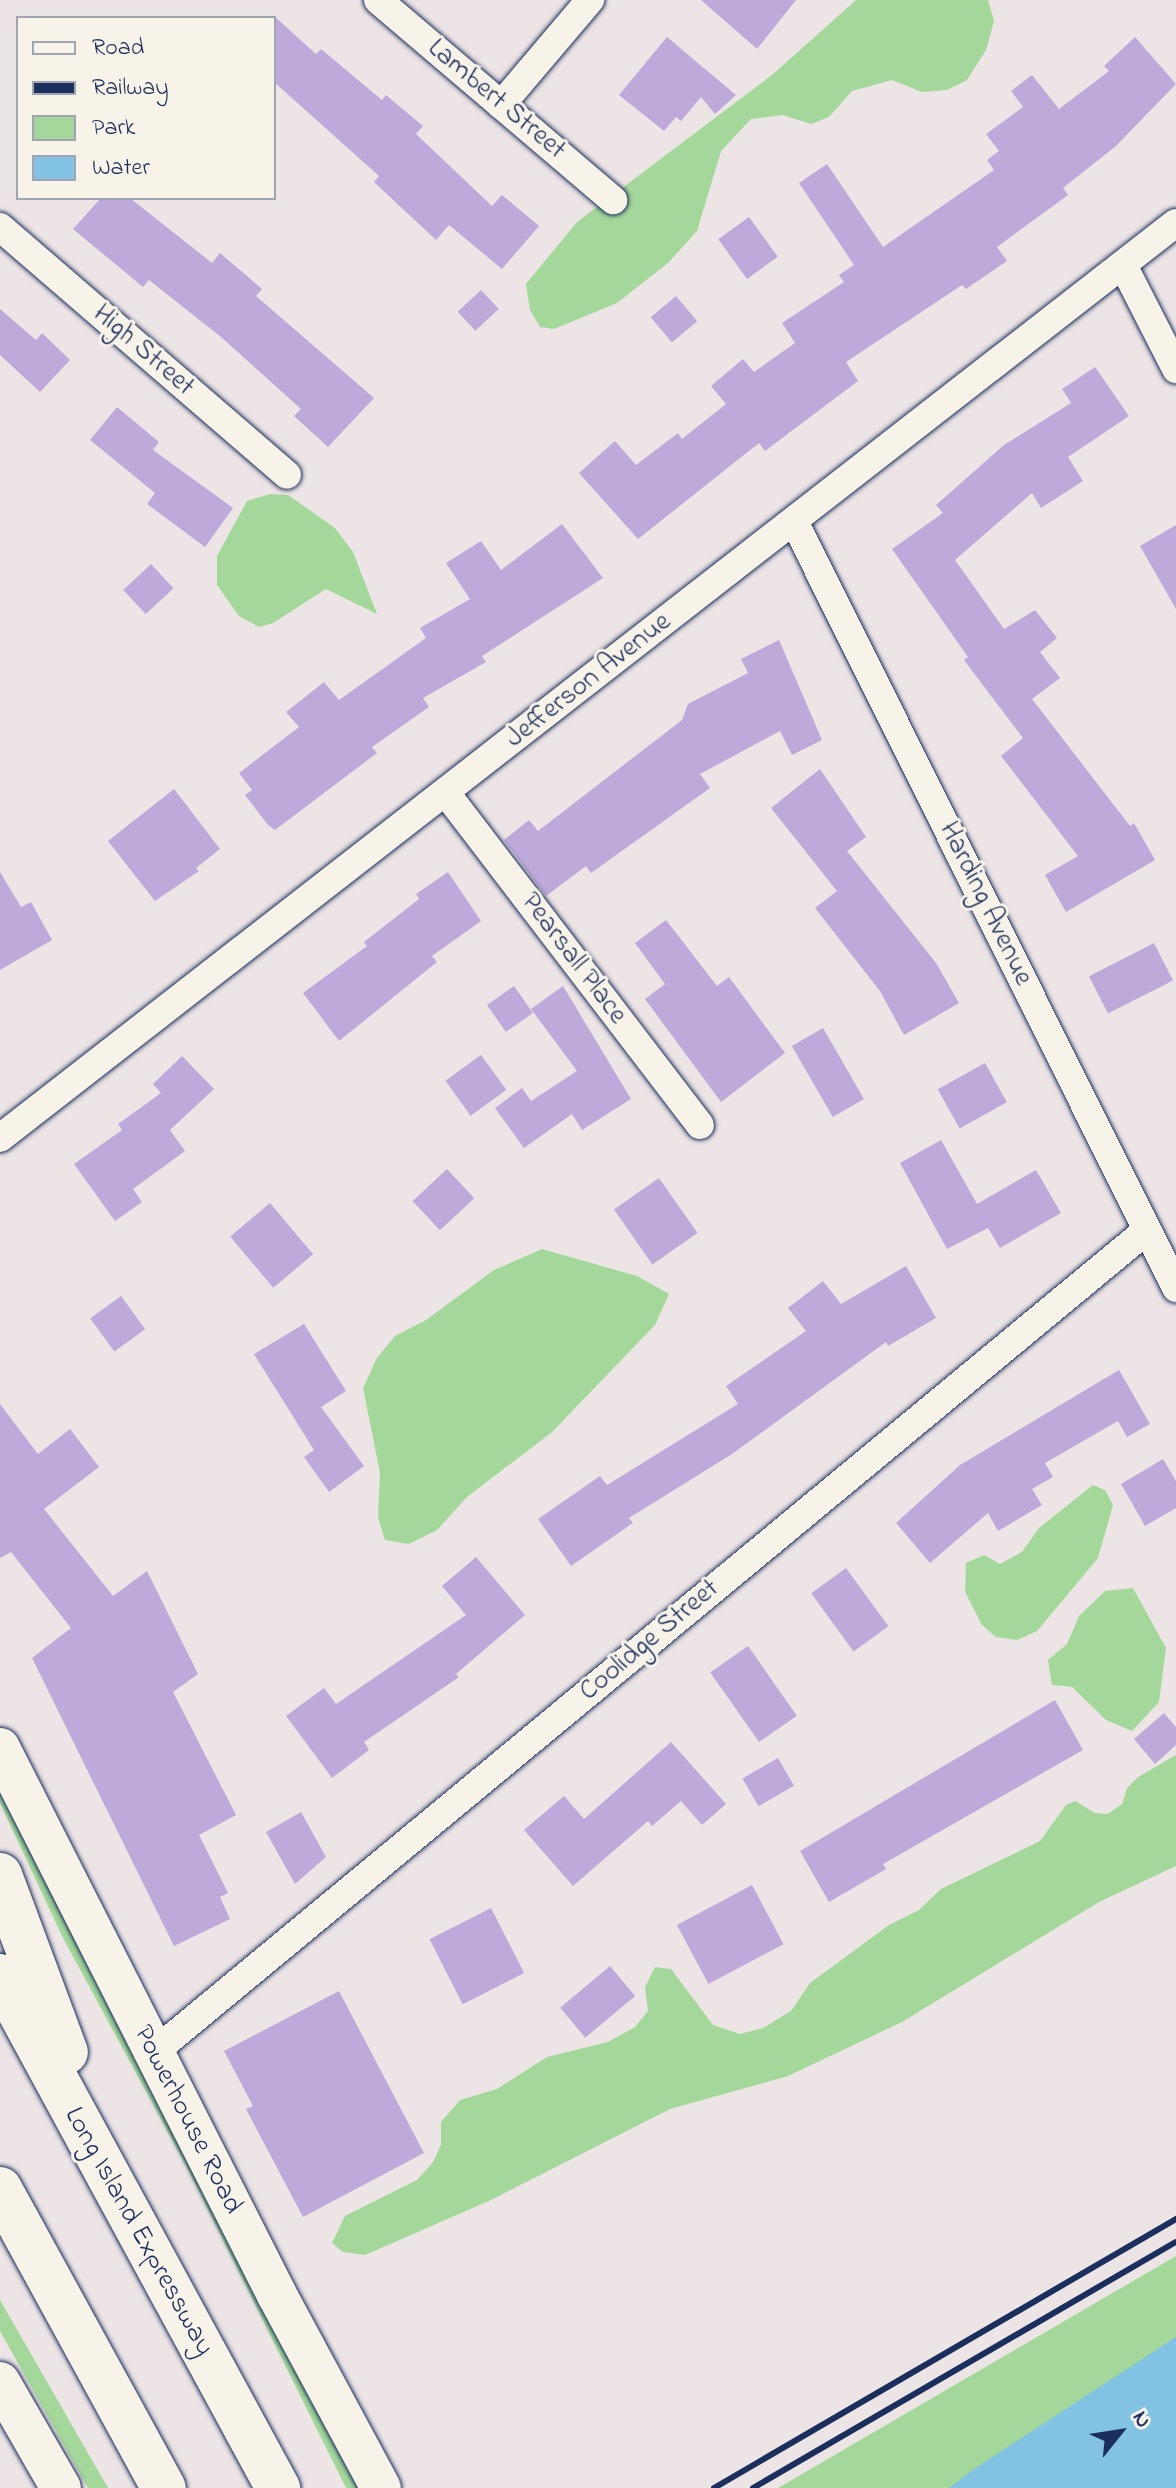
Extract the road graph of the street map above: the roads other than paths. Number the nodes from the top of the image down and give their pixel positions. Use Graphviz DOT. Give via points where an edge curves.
graph roads {
  1 [pos="378,0"];
  2 [pos="590,0"];
  3 [pos="501,105"];
  4 [pos="613,200"];
  5 [pos="1176,223"];
  6 [pos="0,227"];
  7 [pos="1123,265"];
  8 [pos="1176,369"];
  9 [pos="287,475"];
  10 [pos="794,521"];
  11 [pos="446,793"];
  12 [pos="700,1125"];
  13 [pos="0,1138"];
  14 [pos="1147,1230"];
  15 [pos="1176,1288"];
  16 [pos="0,1748"];
  17 [pos="0,1875"];
  18 [pos="0,1976"];
  19 [pos="153,2053"];
  20 [pos="0,2189"];
  21 [pos="115,2190"];
  22 [pos="0,2382"];
  23 [pos="61,2488"];
  24 [pos="164,2488"];
  25 [pos="278,2488"];
  26 [pos="381,2488"];
  1 -- 3 [label="street, Lambert Street"];
  2 -- 3 [label="street"];
  3 -- 4 [label="street, Lambert Street"];
  5 -- 7 [label="street, Jefferson Avenue"];
  6 -- 9 [label="street, High Street"];
  7 -- 8 [label="street"];
  7 -- 10 [label="street, Jefferson Avenue"];
  10 -- 11 [label="street, Jefferson Avenue"];
  10 -- 14 [label="street, Harding Avenue"];
  11 -- 12 [label="street, Pearsall Place"];
  11 -- 13 [label="street, Jefferson Avenue"];
  14 -- 15 [label="street, Harding Avenue"];
  14 -- 19 [label="street, Coolidge Street"];
  16 -- 19 [label="main road, Powerhouse Road"];
  17 -- 21 [label="highway"];
  18 -- 21 [label="highway, Long Island Expressway"];
  19 -- 26 [label="main road, Powerhouse Road"];
  20 -- 24 [label="highway"];
  21 -- 25 [label="highway, Long Island Expressway"];
  22 -- 23 [label="main road"];
}
